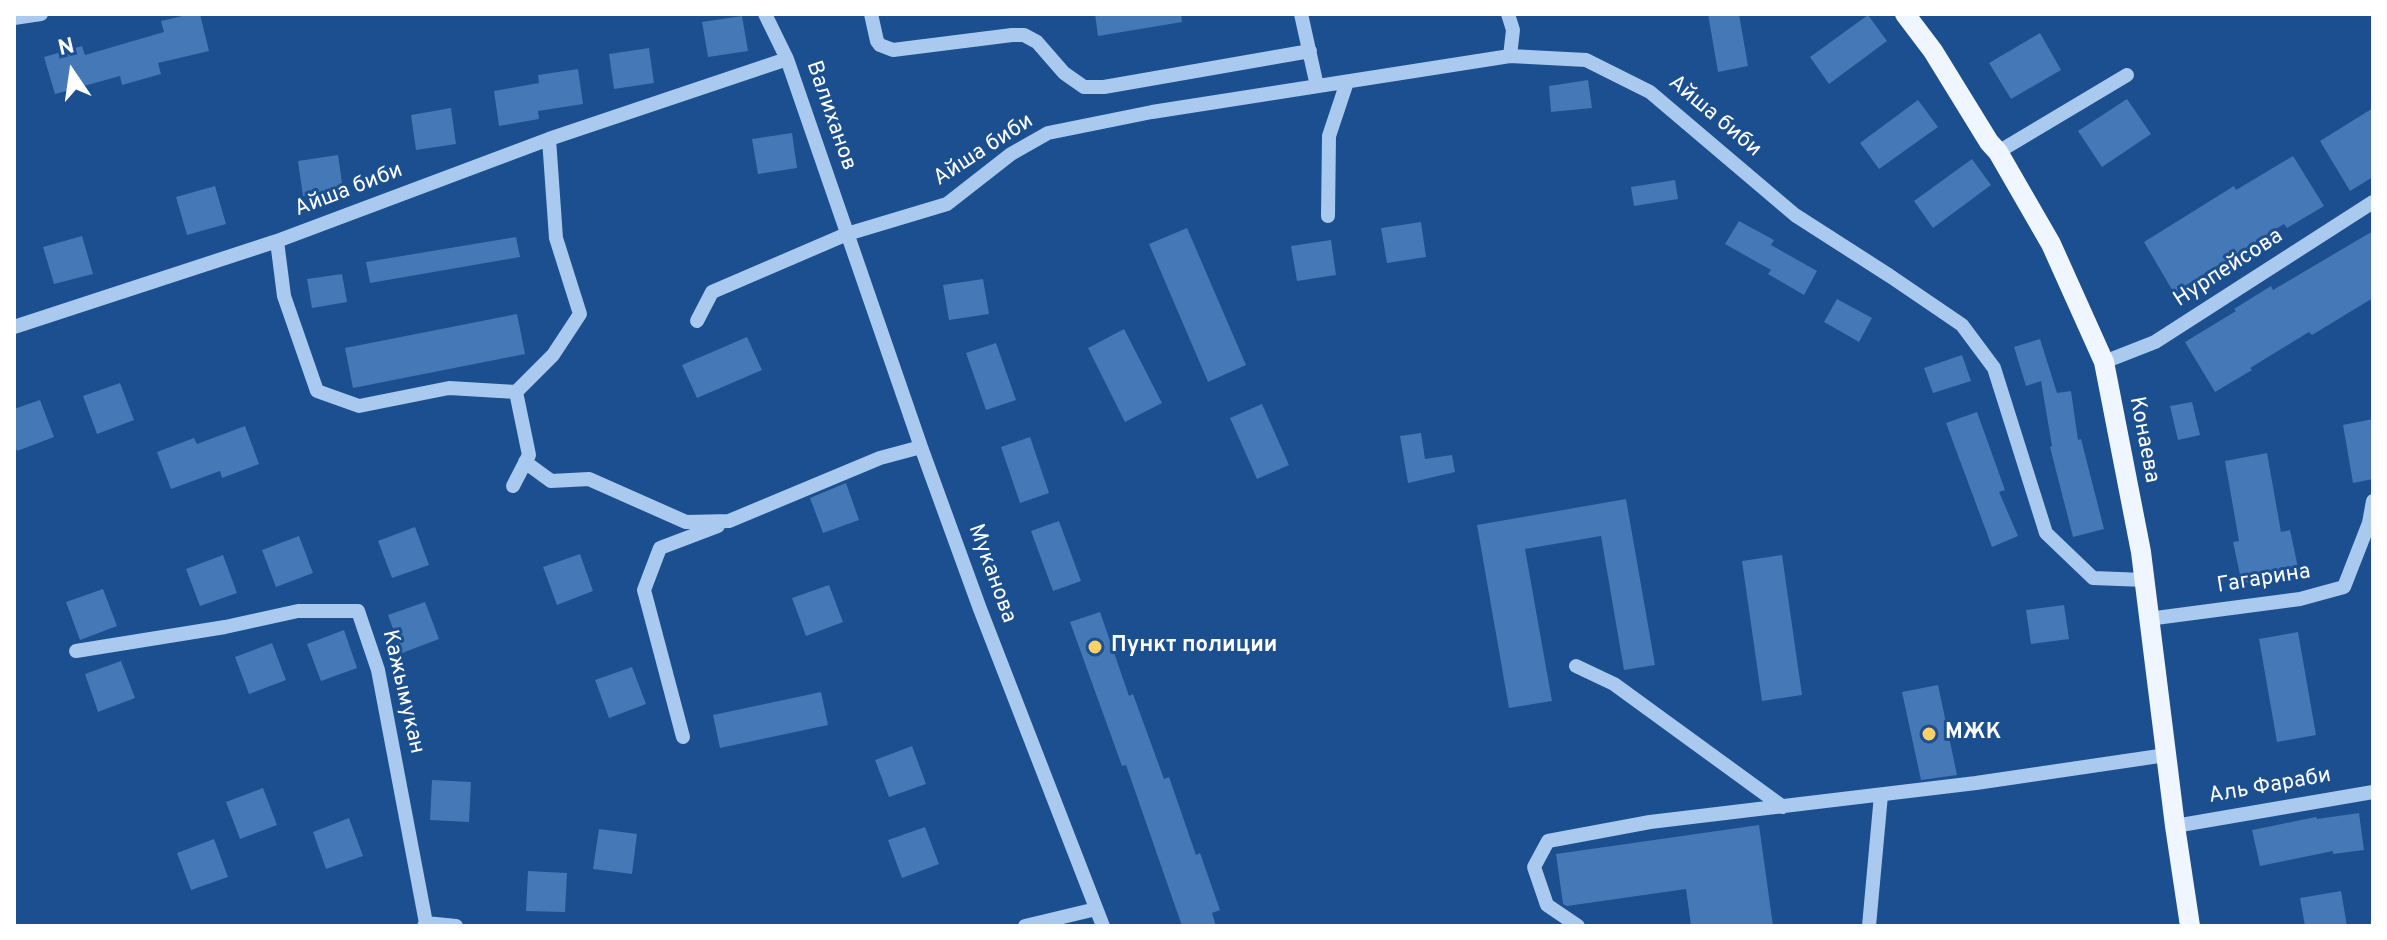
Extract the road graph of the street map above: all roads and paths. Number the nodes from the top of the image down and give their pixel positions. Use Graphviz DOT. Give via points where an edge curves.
graph roads {
  1 [pos="41,14"];
  2 [pos="765,14"];
  3 [pos="871,14"];
  4 [pos="1301,14"];
  5 [pos="1508,14"];
  6 [pos="1905,14"];
  7 [pos="14,18"];
  8 [pos="1310,51"];
  9 [pos="1510,56"];
  10 [pos="787,59"];
  11 [pos="2127,75"];
  12 [pos="1347,82"];
  13 [pos="1317,86"];
  14 [pos="549,139"];
  15 [pos="1998,152"];
  16 [pos="2373,202"];
  17 [pos="1328,216"];
  18 [pos="847,234"];
  19 [pos="277,241"];
  20 [pos="697,321"];
  21 [pos="14,327"];
  22 [pos="2104,362"];
  23 [pos="516,392"];
  24 [pos="921,447"];
  25 [pos="525,462"];
  26 [pos="513,486"];
  27 [pos="2373,501"];
  28 [pos="729,521"];
  29 [pos="2145,580"];
  30 [pos="2148,619"];
  31 [pos="76,651"];
  32 [pos="1576,666"];
  33 [pos="683,737"];
  34 [pos="2166,755"];
  35 [pos="2373,792"];
  36 [pos="1881,795"];
  37 [pos="1783,807"];
  38 [pos="2175,826"];
  39 [pos="1096,909"];
  40 [pos="425,925"];
  41 [pos="456,926"];
  42 [pos="1025,926"];
  43 [pos="1103,926"];
  44 [pos="1578,926"];
  45 [pos="1869,926"];
  46 [pos="2190,926"];
  1 -- 7 [label="street"];
  2 -- 10 [label="street, Валиханов"];
  3 -- 8 [label="street" via="877,41 893,50 1024,35 1084,87"];
  4 -- 8 [label="street"];
  5 -- 9 [label="street" via="1513,30"];
  6 -- 15 [label="main road, Конаева"];
  8 -- 13 [label="street"];
  9 -- 12 [label="street, Айша биби"];
  9 -- 29 [label="street, Айша биби" via="1586,60 1650,92 1795,215 1962,325 1994,368 2046,533 2093,578"];
  10 -- 14 [label="street, Айша биби"];
  10 -- 18 [label="street, Валиханов"];
  11 -- 15 [label="street"];
  12 -- 13 [label="street, Айша биби"];
  12 -- 17 [label="street" via="1329,136"];
  13 -- 18 [label="street, Айша биби" via="1048,133 1011,154 947,204"];
  14 -- 19 [label="street, Айша биби"];
  14 -- 23 [label="street" via="556,238 580,314 553,355"];
  15 -- 22 [label="main road, Конаева" via="2051,244"];
  16 -- 22 [label="street, Нурпейсова" via="2155,342"];
  18 -- 20 [label="street, Айша биби" via="712,292"];
  18 -- 24 [label="street, Муканова"];
  19 -- 21 [label="street, Айша биби"];
  19 -- 23 [label="street" via="284,296 317,391 359,406 449,388"];
  22 -- 29 [label="main road, Конаева"];
  23 -- 25 [label="street" via="529,455"];
  24 -- 28 [label="street" via="880,458"];
  24 -- 39 [label="street, Муканова"];
  25 -- 26 [label="street"];
  25 -- 28 [label="street" via="551,481 589,479 686,522"];
  27 -- 30 [label="street, Гагарина" via="2344,587 2300,599"];
  28 -- 33 [label="street" via="660,548 644,590"];
  29 -- 30 [label="main road, Конаева"];
  30 -- 34 [label="main road, Конаева"];
  31 -- 40 [label="street, Кажымукан" via="298,611 358,611 381,684"];
  32 -- 37 [label="street" via="1614,684"];
  34 -- 36 [label="street"];
  34 -- 38 [label="main road, Конаева"];
  35 -- 38 [label="street, Аль Фараби"];
  36 -- 37 [label="street"];
  36 -- 45 [label="street"];
  37 -- 44 [label="street" via="1650,822 1548,841 1534,867 1547,905"];
  38 -- 46 [label="main road, Конаева"];
  39 -- 42 [label="street"];
  39 -- 43 [label="street, Муканова"];
  40 -- 41 [label="street"];
}
